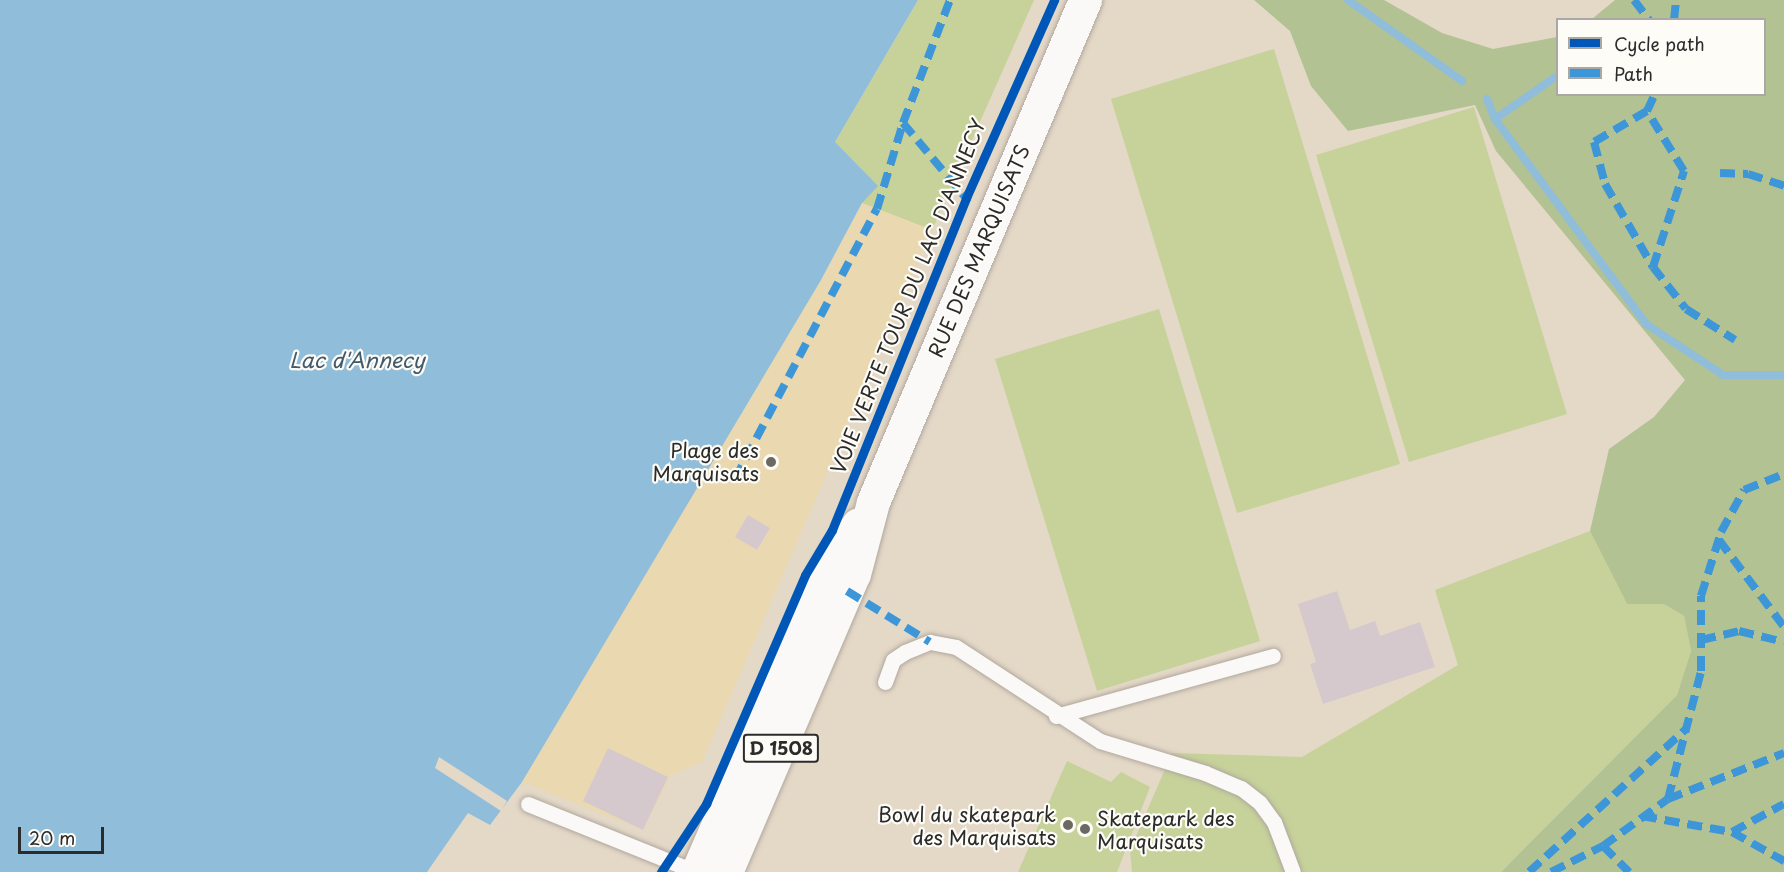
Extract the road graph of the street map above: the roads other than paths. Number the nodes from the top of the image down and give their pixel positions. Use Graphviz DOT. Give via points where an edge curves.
graph roads {
  1 [pos="1085,0"];
  2 [pos="817,655"];
  3 [pos="1273,656"];
  4 [pos="885,682"];
  5 [pos="1056,716"];
  6 [pos="528,804"];
  7 [pos="697,872"];
  8 [pos="726,872"];
  9 [pos="1293,872"];
  1 -- 2 [label="main road, RUE DES MARQUISATS / D 1508" via="873,502 854,574"];
  2 -- 7 [label="main road, RUE DES MARQUISATS / D 1508"];
  2 -- 8 [label="main road, RUE DES MARQUISATS / D 1508"];
  3 -- 5 [label="lane"];
  4 -- 5 [label="lane" via="893,660 930,642 956,647"];
  5 -- 9 [label="lane" via="1100,741 1241,788 1260,803 1274,822"];
  6 -- 7 [label="lane"];
}
